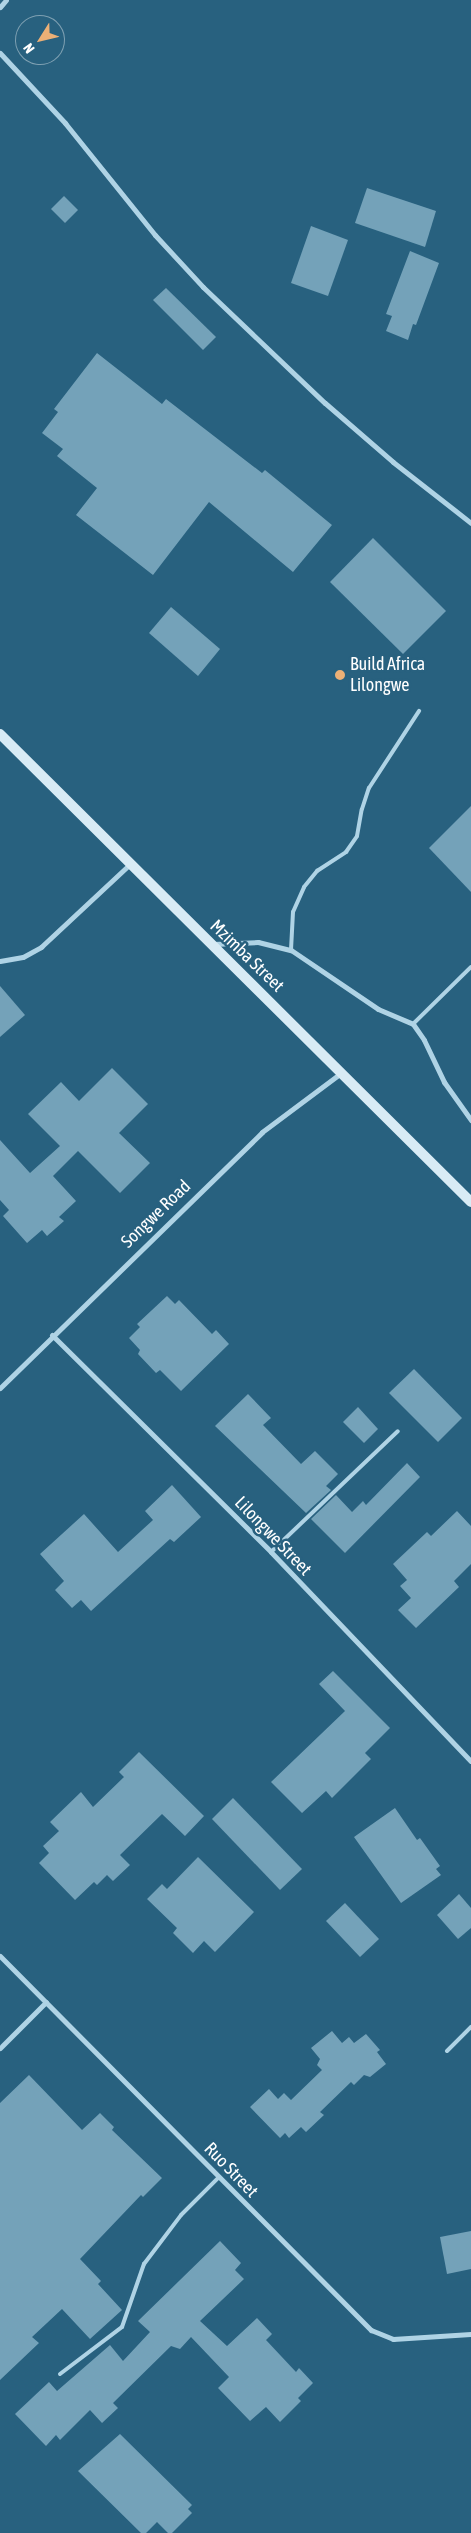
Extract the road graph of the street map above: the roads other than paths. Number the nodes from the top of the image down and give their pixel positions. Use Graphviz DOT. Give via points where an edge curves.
graph roads {
  1 [pos="6,0"];
  2 [pos="0,7"];
  3 [pos="0,53"];
  4 [pos="471,522"];
  5 [pos="419,711"];
  6 [pos="0,734"];
  7 [pos="130,864"];
  8 [pos="211,944"];
  9 [pos="291,950"];
  10 [pos="0,961"];
  11 [pos="471,967"];
  12 [pos="413,1024"];
  13 [pos="342,1072"];
  14 [pos="471,1120"];
  15 [pos="471,1202"];
  16 [pos="52,1334"];
  17 [pos="0,1388"];
  18 [pos="398,1431"];
  19 [pos="270,1552"];
  20 [pos="471,1761"];
  21 [pos="0,1956"];
  22 [pos="46,2002"];
  23 [pos="471,2027"];
  24 [pos="0,2048"];
  25 [pos="447,2051"];
  26 [pos="218,2177"];
  27 [pos="471,2334"];
  28 [pos="60,2374"];
  1 -- 2 [label="street"];
  3 -- 4 [label="street" via="65,123 155,235 202,287 393,462"];
  5 -- 9 [label="lane" via="369,788 357,836 346,852 317,870 304,886 293,912"];
  6 -- 7 [label="main road, Mzimba Street"];
  7 -- 8 [label="main road, Mzimba Street"];
  7 -- 10 [label="street" via="41,947 23,957"];
  8 -- 9 [label="street" via="258,942"];
  8 -- 13 [label="main road, Mzimba Street"];
  9 -- 12 [label="street" via="378,1010"];
  11 -- 12 [label="lane"];
  12 -- 14 [label="street" via="444,1082"];
  13 -- 15 [label="main road, Mzimba Street"];
  13 -- 16 [label="street, Songwe Road" via="262,1132"];
  16 -- 17 [label="street, Songwe Road"];
  16 -- 19 [label="street, Lilongwe Street"];
  18 -- 19 [label="lane"];
  19 -- 20 [label="street, Lilongwe Street"];
  21 -- 22 [label="street, Ruo Street"];
  22 -- 24 [label="street"];
  22 -- 26 [label="street, Ruo Street"];
  23 -- 25 [label="lane"];
  26 -- 27 [label="street, Ruo Street" via="371,2330 393,2339"];
  26 -- 28 [label="lane" via="181,2214 144,2264 122,2327"];
}
